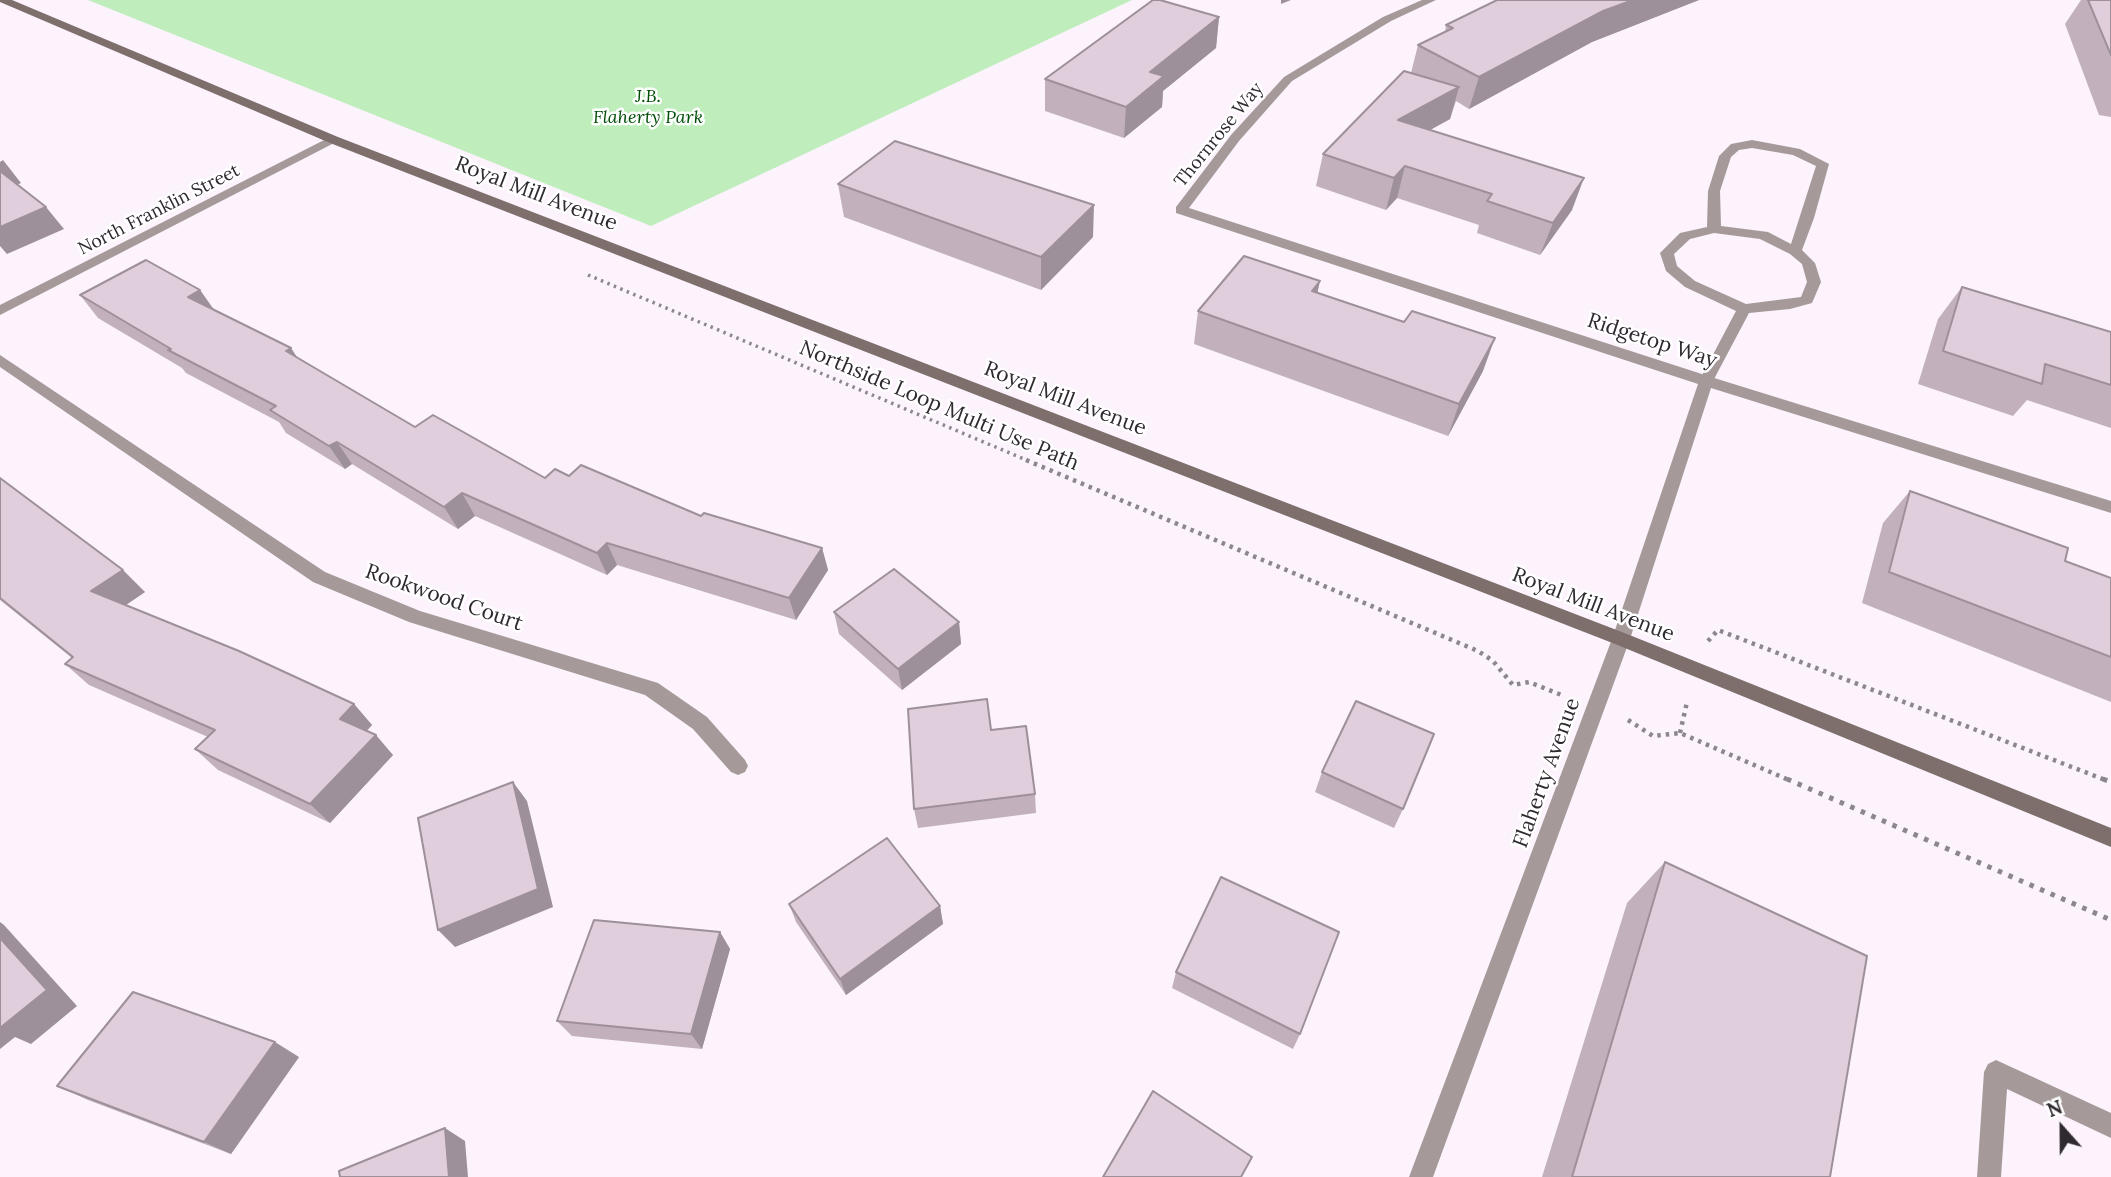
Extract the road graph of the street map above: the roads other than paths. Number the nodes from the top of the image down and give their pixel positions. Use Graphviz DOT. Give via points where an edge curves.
graph roads {
  1 [pos="4,0"];
  2 [pos="1431,0"];
  3 [pos="334,140"];
  4 [pos="1181,210"];
  5 [pos="1714,229"];
  6 [pos="1795,251"];
  7 [pos="1744,309"];
  8 [pos="0,311"];
  9 [pos="0,360"];
  10 [pos="1706,381"];
  11 [pos="2111,507"];
  12 [pos="1621,639"];
  13 [pos="738,766"];
  14 [pos="2111,838"];
  15 [pos="2111,1126"];
  16 [pos="1421,1177"];
  17 [pos="1989,1177"];
  1 -- 3 [label="main road, Royal Mill Avenue"];
  2 -- 4 [label="street, Thornrose Way" via="1387,19 1288,79 1235,138"];
  3 -- 8 [label="street, North Franklin Street"];
  3 -- 12 [label="main road, Royal Mill Avenue"];
  4 -- 10 [label="street, Ridgetop Way"];
  5 -- 6 [label="street" via="1763,235"];
  5 -- 6 [label="street" via="1714,191 1726,156 1735,147 1752,144 1796,152 1823,164"];
  5 -- 7 [label="street" via="1685,236 1667,253 1671,268 1690,284"];
  6 -- 7 [label="street" via="1808,263 1814,282 1807,300"];
  7 -- 10 [label="street, Flaherty Avenue"];
  9 -- 13 [label="street, Rookwood Court" via="320,577 415,617 650,689 700,723"];
  10 -- 11 [label="street, Ridgetop Way"];
  10 -- 12 [label="street, Flaherty Avenue"];
  12 -- 14 [label="main road, Royal Mill Avenue"];
  12 -- 16 [label="street, Flaherty Avenue"];
  15 -- 17 [label="street" via="1996,1072"];
}
